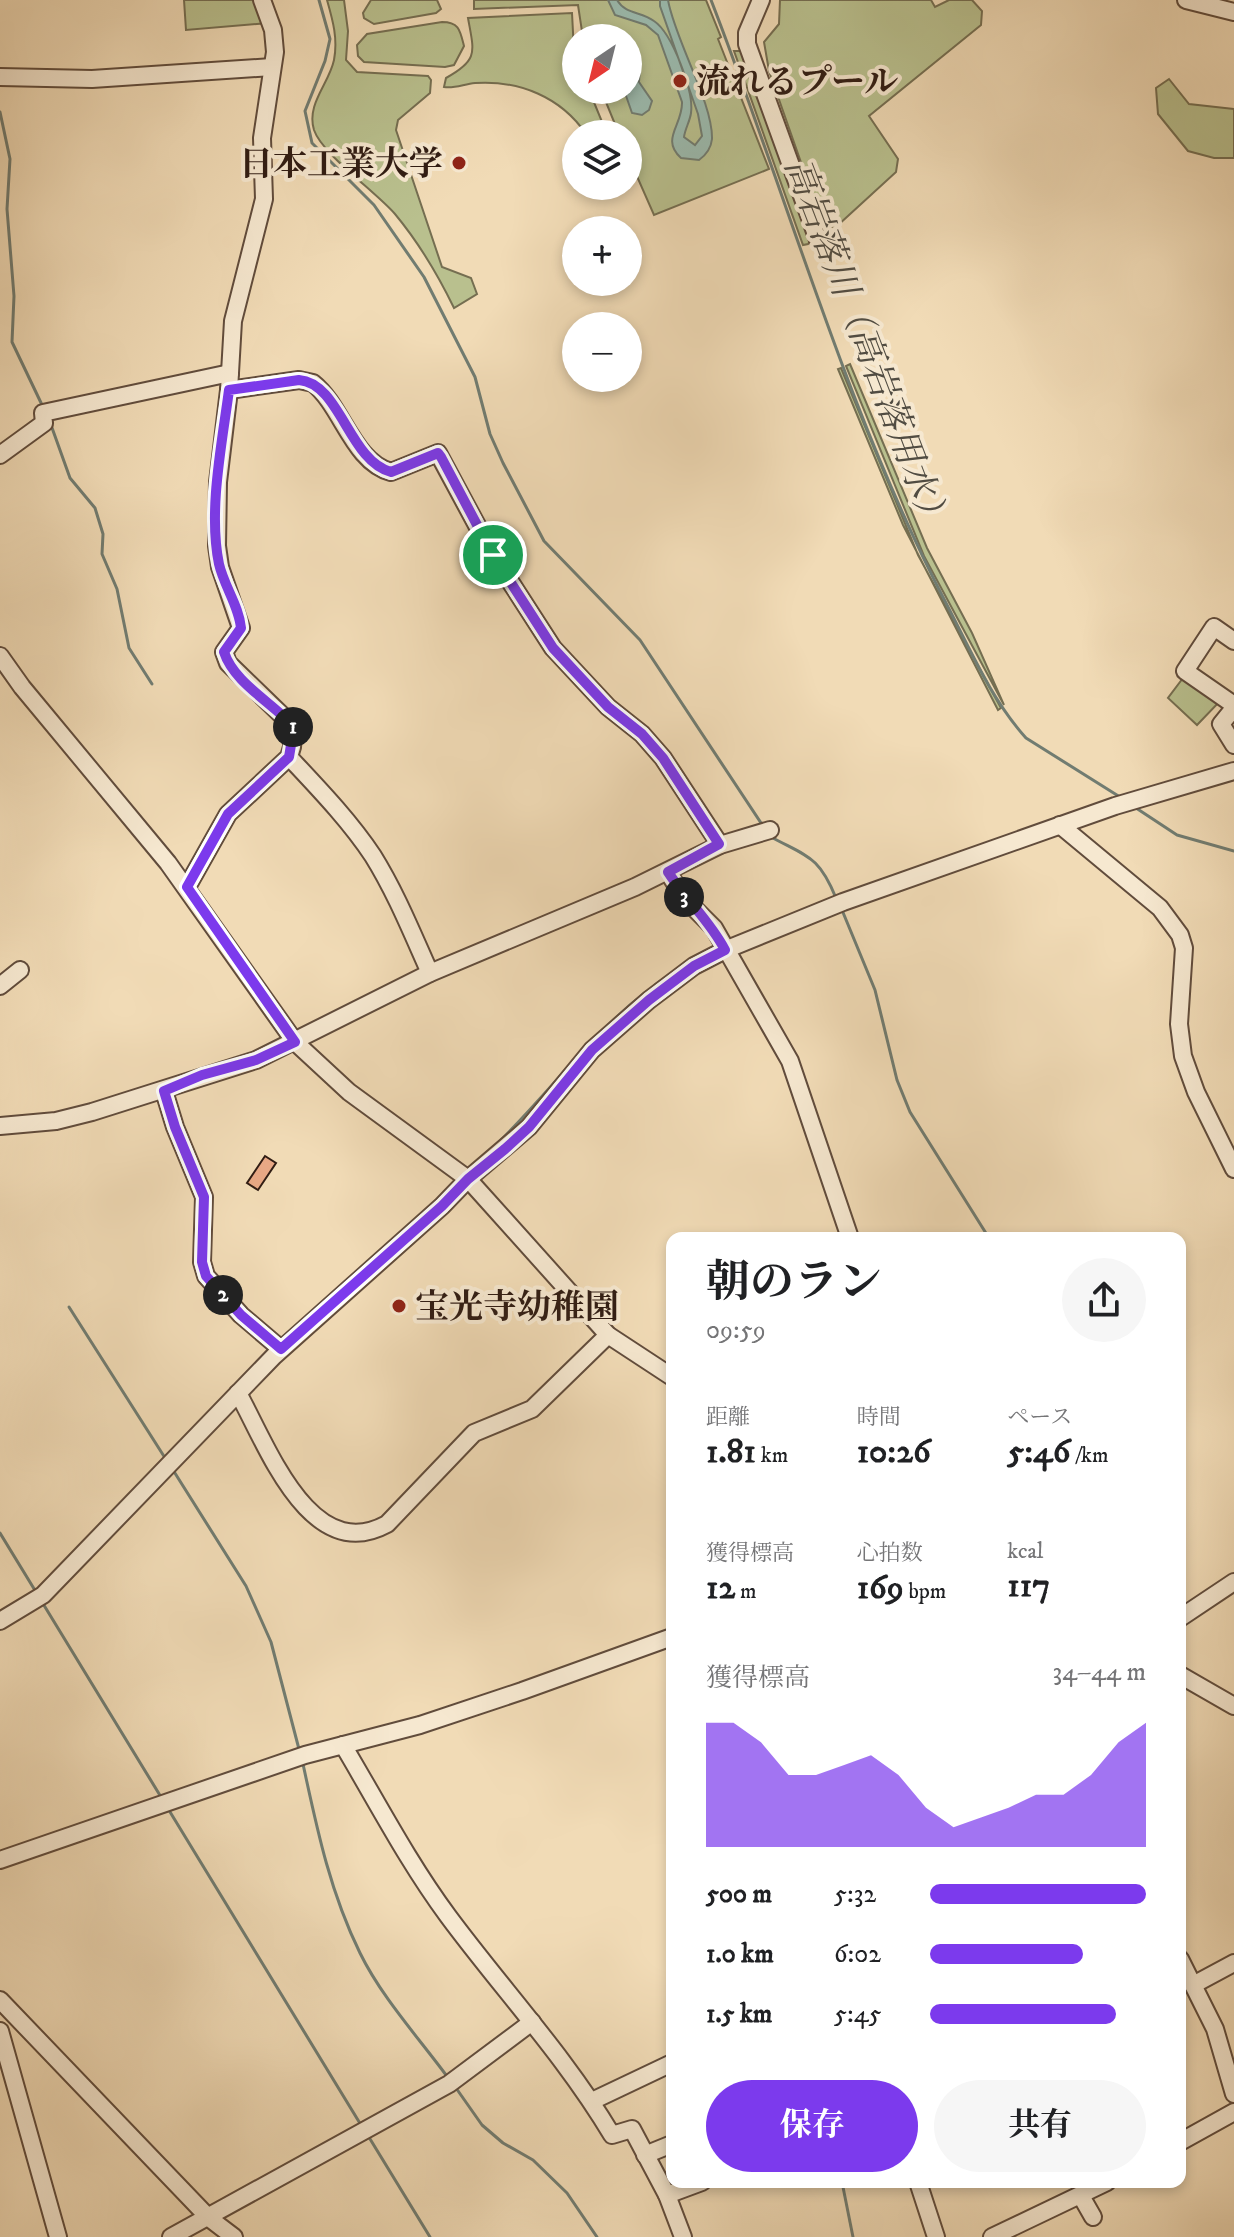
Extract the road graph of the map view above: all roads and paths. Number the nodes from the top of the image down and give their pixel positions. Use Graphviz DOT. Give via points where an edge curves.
graph roads {
  1 [pos="262,0"];
  2 [pos="761,0"];
  3 [pos="1186,0"];
  4 [pos="1234,12"];
  5 [pos="272,67"];
  6 [pos="0,77"];
  7 [pos="818,240"];
  8 [pos="230,373"];
  9 [pos="229,390"];
  10 [pos="0,455"];
  11 [pos="1234,641"];
  12 [pos="0,656"];
  13 [pos="1234,706"];
  14 [pos="1234,745"];
  15 [pos="289,757"];
  16 [pos="1234,771"];
  17 [pos="1060,825"];
  18 [pos="770,830"];
  19 [pos="720,845"];
  20 [pos="668,872"];
  21 [pos="187,887"];
  22 [pos="725,950"];
  23 [pos="20,970"];
  24 [pos="430,973"];
  25 [pos="0,986"];
  26 [pos="295,1042"];
  27 [pos="164,1091"];
  28 [pos="0,1126"];
  29 [pos="1234,1169"];
  30 [pos="468,1179"];
  31 [pos="848,1232"];
  32 [pos="608,1335"];
  33 [pos="281,1349"];
  34 [pos="666,1373"];
  35 [pos="238,1393"];
  36 [pos="1234,1582"];
  37 [pos="1186,1614"];
  38 [pos="0,1621"];
  39 [pos="666,1639"];
  40 [pos="1186,1678"];
  41 [pos="1234,1706"];
  42 [pos="343,1745"];
  43 [pos="0,1860"];
  44 [pos="1234,1963"];
  45 [pos="1186,1971"];
  46 [pos="1193,1985"];
  47 [pos="0,2000"];
  48 [pos="532,2022"];
  49 [pos="0,2031"];
  50 [pos="666,2066"];
  51 [pos="1234,2094"];
  52 [pos="592,2101"];
  53 [pos="1234,2112"];
  54 [pos="1186,2139"];
  55 [pos="666,2146"];
  56 [pos="645,2155"];
  57 [pos="686,2188"];
  58 [pos="920,2188"];
  59 [pos="1096,2188"];
  60 [pos="667,2195"];
  61 [pos="1081,2196"];
  62 [pos="1093,2217"];
  63 [pos="209,2218"];
  64 [pos="1029,2230"];
  65 [pos="58,2237"];
  66 [pos="171,2237"];
  67 [pos="234,2237"];
  68 [pos="683,2237"];
  69 [pos="936,2237"];
  70 [pos="992,2237"];
  1 -- 5 [label="street" via="273,30"];
  2 -- 7 [label="street" via="747,44"];
  3 -- 4 [label="street"];
  5 -- 6 [label="street" via="92,79"];
  5 -- 8 [label="street" via="262,138 264,199 233,321"];
  8 -- 9 [label="street"];
  8 -- 10 [label="street" via="43,413 44,423"];
  9 -- 15 [label="street" via="217,546 241,628 224,652 237,673 294,727"];
  9 -- 19 [label="street" via="299,380 313,383 360,446 386,471 438,453 493,555 553,648 663,758"];
  11 -- 13 [label="street" via="1214,627 1185,671"];
  12 -- 21 [label="street"];
  13 -- 14 [label="street" via="1221,724"];
  15 -- 21 [label="street" via="228,814"];
  15 -- 24 [label="street" via="371,853"];
  16 -- 17 [label="street"];
  17 -- 22 [label="street"];
  17 -- 29 [label="street" via="1160,908 1180,935 1183,1056"];
  18 -- 19 [label="street"];
  19 -- 20 [label="street"];
  20 -- 22 [label="street" via="684,898 709,921"];
  20 -- 24 [label="street"];
  21 -- 26 [label="street"];
  22 -- 30 [label="street" via="674,981 602,1041 529,1127"];
  22 -- 31 [label="street" via="790,1061"];
  23 -- 25 [label="street"];
  24 -- 26 [label="street"];
  26 -- 27 [label="street"];
  26 -- 30 [label="street" via="349,1092"];
  27 -- 28 [label="street" via="56,1121"];
  27 -- 33 [label="street" via="204,1197 206,1276"];
  30 -- 32 [label="street"];
  30 -- 33 [label="street"];
  32 -- 34 [label="street"];
  32 -- 35 [label="street" via="532,1409 474,1433 387,1524 373,1532 342,1533 300,1503"];
  33 -- 35 [label="street" via="273,1366"];
  35 -- 38 [label="street" via="43,1595"];
  36 -- 37 [label="street"];
  39 -- 42 [label="street" via="420,1725"];
  40 -- 41 [label="street"];
  42 -- 43 [label="street"];
  42 -- 48 [label="street" via="430,1890"];
  44 -- 46 [label="street"];
  45 -- 46 [label="street"];
  46 -- 51 [label="street" via="1215,2029"];
  47 -- 63 [label="street"];
  48 -- 52 [label="street"];
  48 -- 63 [label="street" via="449,2084"];
  49 -- 65 [label="street"];
  50 -- 52 [label="street"];
  52 -- 56 [label="street" via="612,2135 632,2129"];
  53 -- 54 [label="street"];
  55 -- 56 [label="street"];
  56 -- 60 [label="street"];
  57 -- 60 [label="street"];
  58 -- 69 [label="street"];
  59 -- 61 [label="street"];
  60 -- 68 [label="street"];
  61 -- 62 [label="street"];
  61 -- 64 [label="street"];
  63 -- 66 [label="street"];
  63 -- 67 [label="street"];
  64 -- 70 [label="street"];
}
